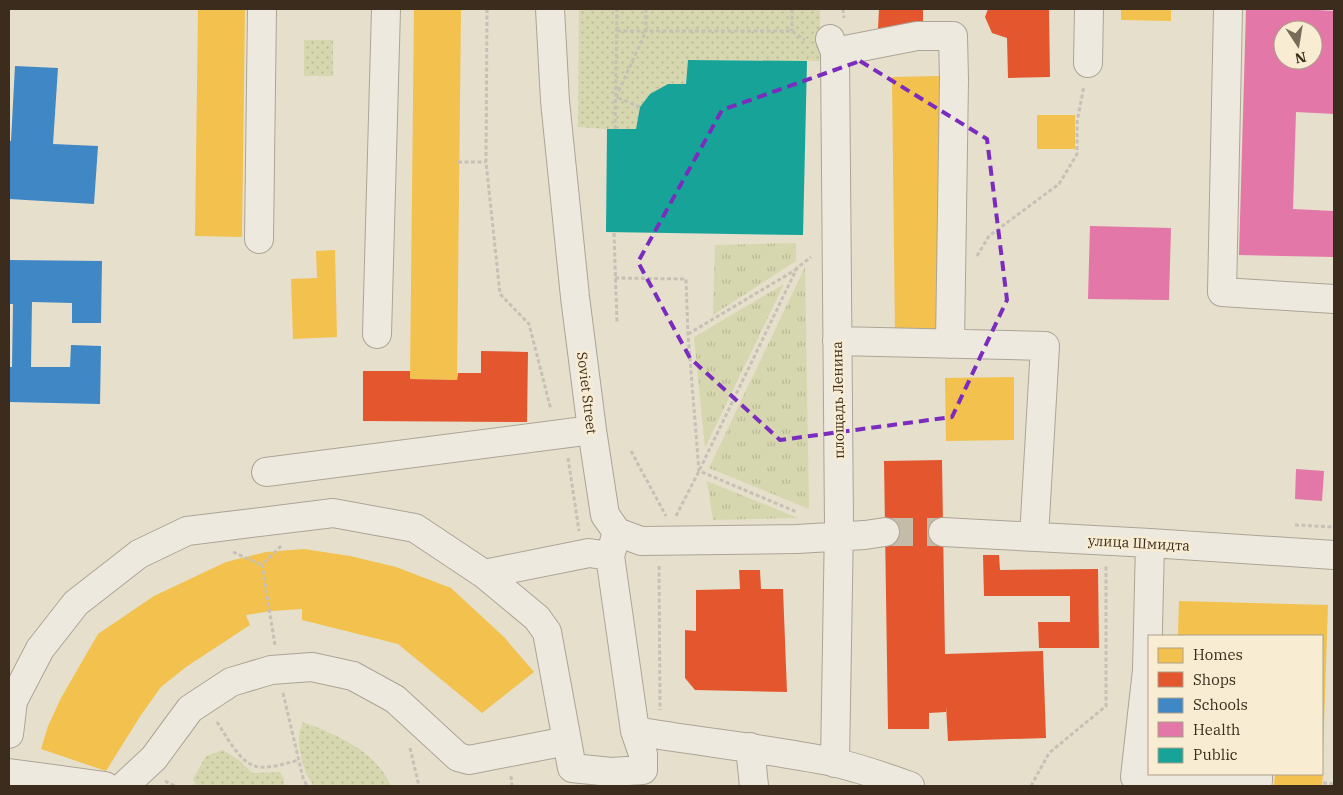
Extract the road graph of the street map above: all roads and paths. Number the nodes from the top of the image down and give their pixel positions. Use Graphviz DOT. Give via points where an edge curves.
graph roads {
  1 [pos="262,9"];
  2 [pos="386,9"];
  3 [pos="487,9"];
  4 [pos="550,9"];
  5 [pos="617,9"];
  6 [pos="646,9"];
  7 [pos="792,9"];
  8 [pos="1088,9"];
  9 [pos="1228,9"];
  10 [pos="617,31"];
  11 [pos="646,31"];
  12 [pos="792,31"];
  13 [pos="824,44"];
  14 [pos="1088,63"];
  15 [pos="616,97"];
  16 [pos="640,107"];
  17 [pos="615,130"];
  18 [pos="458,162"];
  19 [pos="486,162"];
  20 [pos="614,233"];
  21 [pos="259,239"];
  22 [pos="975,258"];
  23 [pos="811,266"];
  24 [pos="797,268"];
  25 [pos="615,278"];
  26 [pos="500,294"];
  27 [pos="1334,299"];
  28 [pos="617,323"];
  29 [pos="377,334"];
  30 [pos="688,334"];
  31 [pos="837,341"];
  32 [pos="950,344"];
  33 [pos="592,430"];
  34 [pos="631,451"];
  35 [pos="699,471"];
  36 [pos="266,472"];
  37 [pos="802,514"];
  38 [pos="666,517"];
  39 [pos="675,518"];
  40 [pos="885,532"];
  41 [pos="943,532"];
  42 [pos="839,537"];
  43 [pos="1034,537"];
  44 [pos="1150,543"];
  45 [pos="283,544"];
  46 [pos="614,544"];
  47 [pos="230,550"];
  48 [pos="1334,555"];
  49 [pos="664,561"];
  50 [pos="1106,564"];
  51 [pos="262,565"];
  52 [pos="484,574"];
  53 [pos="1149,635"];
  54 [pos="276,650"];
  55 [pos="1148,670"];
  56 [pos="282,685"];
  57 [pos="216,720"];
  58 [pos="648,733"];
  59 [pos="9,734"];
  60 [pos="407,741"];
  61 [pos="567,741"];
  62 [pos="750,747"];
  63 [pos="299,760"];
  64 [pos="835,763"];
  65 [pos="9,773"];
  66 [pos="1258,775"];
  67 [pos="133,778"];
  68 [pos="1322,783"];
  69 [pos="1334,784"];
  70 [pos="105,786"];
  71 [pos="176,786"];
  72 [pos="308,786"];
  73 [pos="419,786"];
  74 [pos="754,786"];
  75 [pos="910,786"];
  76 [pos="1032,786"];
  1 -- 21 [label="street"];
  2 -- 29 [label="street"];
  3 -- 19 [label="path"];
  4 -- 33 [label="street, Soviet Street" via="555,101"];
  5 -- 10 [label="path"];
  6 -- 11 [label="path"];
  7 -- 12 [label="path"];
  8 -- 14 [label="street"];
  9 -- 27 [label="street" via="1222,292"];
  10 -- 11 [label="path"];
  10 -- 15 [label="path"];
  11 -- 12 [label="path"];
  11 -- 15 [label="path"];
  12 -- 13 [label="path"];
  13 -- 31 [label="street, площадь Ленина"];
  13 -- 32 [label="street" via="953,36"];
  14 -- 22 [label="path" via="1077,122 1077,154 1059,184 989,236"];
  15 -- 16 [label="path"];
  15 -- 17 [label="path"];
  18 -- 19 [label="path"];
  19 -- 26 [label="path"];
  20 -- 25 [label="path"];
  23 -- 24 [label="path" via="811,256"];
  24 -- 30 [label="path"];
  24 -- 35 [label="path"];
  25 -- 28 [label="path"];
  25 -- 30 [label="path" via="686,279"];
  30 -- 35 [label="path"];
  31 -- 32 [label="street"];
  31 -- 42 [label="street, площадь Ленина"];
  32 -- 43 [label="street" via="1045,346"];
  33 -- 36 [label="street"];
  33 -- 46 [label="street, Soviet Street" via="605,516"];
  34 -- 38 [label="path"];
  35 -- 37 [label="path"];
  35 -- 39 [label="path"];
  40 -- 42 [label="street"];
  41 -- 43 [label="street, улица Шмидта"];
  42 -- 46 [label="street"];
  42 -- 64 [label="street, площадь Ленина"];
  43 -- 44 [label="street, улица Шмидта"];
  44 -- 48 [label="street, улица Шмидта"];
  44 -- 53 [label="street"];
  45 -- 51 [label="path"];
  46 -- 52 [label="street" via="588,553"];
  46 -- 58 [label="street, Soviet Street"];
  47 -- 51 [label="path"];
  49 -- 58 [label="path" via="659,566"];
  50 -- 76 [label="path" via="1106,706 1049,753"];
  51 -- 54 [label="path"];
  52 -- 59 [label="street" via="415,528 333,513 187,531 139,554 76,603 40,649 13,701"];
  52 -- 61 [label="street" via="537,618 546,632"];
  55 -- 66 [label="street" via="1135,777 1258,780"];
  56 -- 63 [label="path"];
  57 -- 63 [label="path" via="234,748 252,766 266,767"];
  58 -- 61 [label="street, Soviet Street" via="643,770 610,772 572,768"];
  58 -- 62 [label="street"];
  60 -- 73 [label="path"];
  61 -- 67 [label="street" via="469,760 458,757 395,699 353,676 312,667 271,670 232,682 190,709 154,758"];
  62 -- 64 [label="street"];
  62 -- 74 [label="street"];
  63 -- 72 [label="path"];
  64 -- 75 [label="street"];
  65 -- 70 [label="street"];
  67 -- 71 [label="path"];
  68 -- 69 [label="path"];
}
